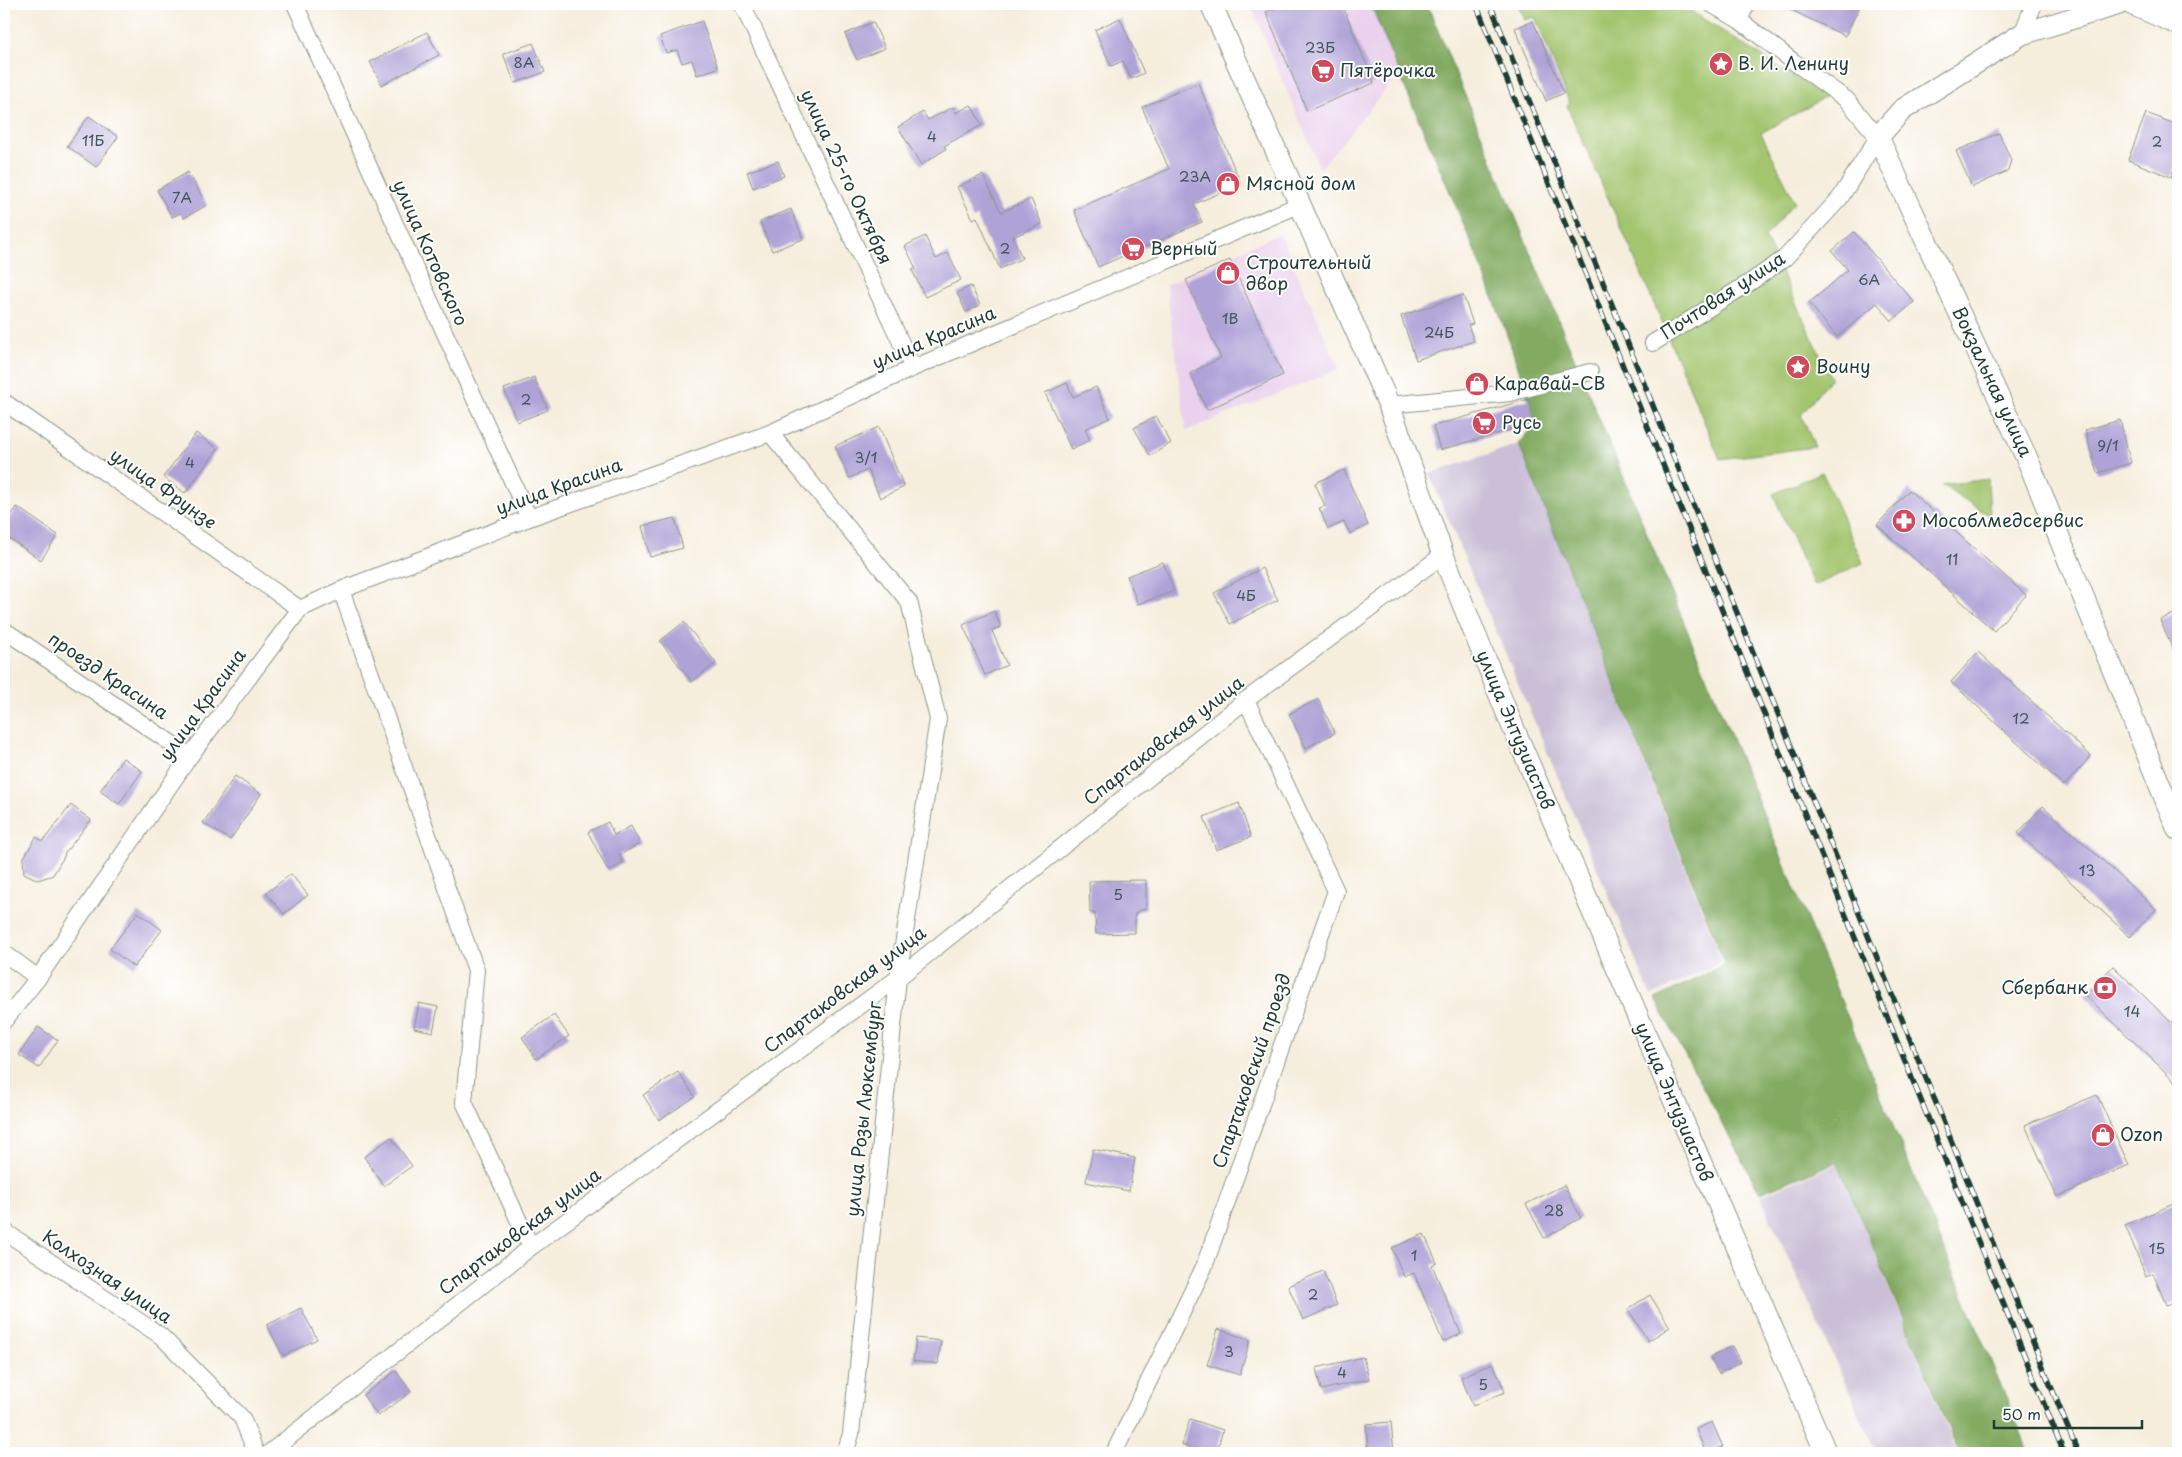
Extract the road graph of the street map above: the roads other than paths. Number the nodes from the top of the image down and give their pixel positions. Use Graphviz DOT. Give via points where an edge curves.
graph roads {
  1 [pos="295,4"];
  2 [pos="742,4"];
  3 [pos="1211,4"];
  4 [pos="1711,4"];
  5 [pos="1747,4"];
  6 [pos="2034,4"];
  7 [pos="2119,4"];
  8 [pos="2131,4"];
  9 [pos="1740,20"];
  10 [pos="2178,24"];
  11 [pos="2022,34"];
  12 [pos="1878,137"];
  13 [pos="1299,205"];
  14 [pos="1653,343"];
  15 [pos="913,368"];
  16 [pos="1590,372"];
  17 [pos="4,402"];
  18 [pos="1389,405"];
  19 [pos="770,433"];
  20 [pos="529,518"];
  21 [pos="1443,555"];
  22 [pos="341,590"];
  23 [pos="300,609"];
  24 [pos="4,630"];
  25 [pos="1246,700"];
  26 [pos="190,756"];
  27 [pos="2178,830"];
  28 [pos="4,953"];
  29 [pos="38,978"];
  30 [pos="898,978"];
  31 [pos="4,1021"];
  32 [pos="4,1231"];
  33 [pos="531,1246"];
  34 [pos="256,1453"];
  35 [pos="269,1453"];
  36 [pos="844,1453"];
  37 [pos="1114,1453"];
  38 [pos="1826,1453"];
  1 -- 20 [label="street, улица Котовского"];
  2 -- 15 [label="street, улица 25-го Октября"];
  3 -- 13 [label="street, улица Энтузиастов"];
  4 -- 9 [label="street, Вокзальная улица"];
  5 -- 9 [label="street"];
  6 -- 11 [label="street"];
  7 -- 11 [label="street, Почтовая улица"];
  8 -- 10 [label="street"];
  9 -- 12 [label="street, Вокзальная улица" via="1847,100"];
  11 -- 12 [label="street, Почтовая улица" via="1902,110"];
  12 -- 14 [label="street, Почтовая улица" via="1840,198 1785,258"];
  12 -- 27 [label="street, Вокзальная улица" via="2033,471"];
  13 -- 15 [label="street, улица Красина"];
  13 -- 18 [label="street, улица Энтузиастов"];
  15 -- 19 [label="street, улица Красина"];
  16 -- 18 [label="street" via="1510,393"];
  17 -- 23 [label="street, улица Фрунзе"];
  18 -- 21 [label="street, улица Энтузиастов"];
  19 -- 20 [label="street, улица Красина"];
  19 -- 30 [label="street, улица Розы Люксембург" via="910,602 936,710 938,719"];
  20 -- 22 [label="street, улица Красина"];
  21 -- 25 [label="street, Спартаковская улица"];
  21 -- 38 [label="street, улица Энтузиастов" via="1506,713"];
  22 -- 23 [label="street, улица Красина"];
  22 -- 33 [label="street" via="476,970 464,1102"];
  23 -- 26 [label="street, улица Красина"];
  24 -- 26 [label="street, проезд Красина"];
  25 -- 30 [label="street, Спартаковская улица"];
  25 -- 37 [label="street, Спартаковский проезд" via="1336,891 1204,1268"];
  26 -- 29 [label="street, улица Красина"];
  28 -- 29 [label="street"];
  29 -- 31 [label="street, улица Красина"];
  30 -- 33 [label="street, Спартаковская улица"];
  30 -- 36 [label="street, улица Розы Люксембург" via="851,1434"];
  32 -- 34 [label="street, Колхозная улица" via="161,1336 242,1418"];
  33 -- 35 [label="street, Спартаковская улица"];
}
